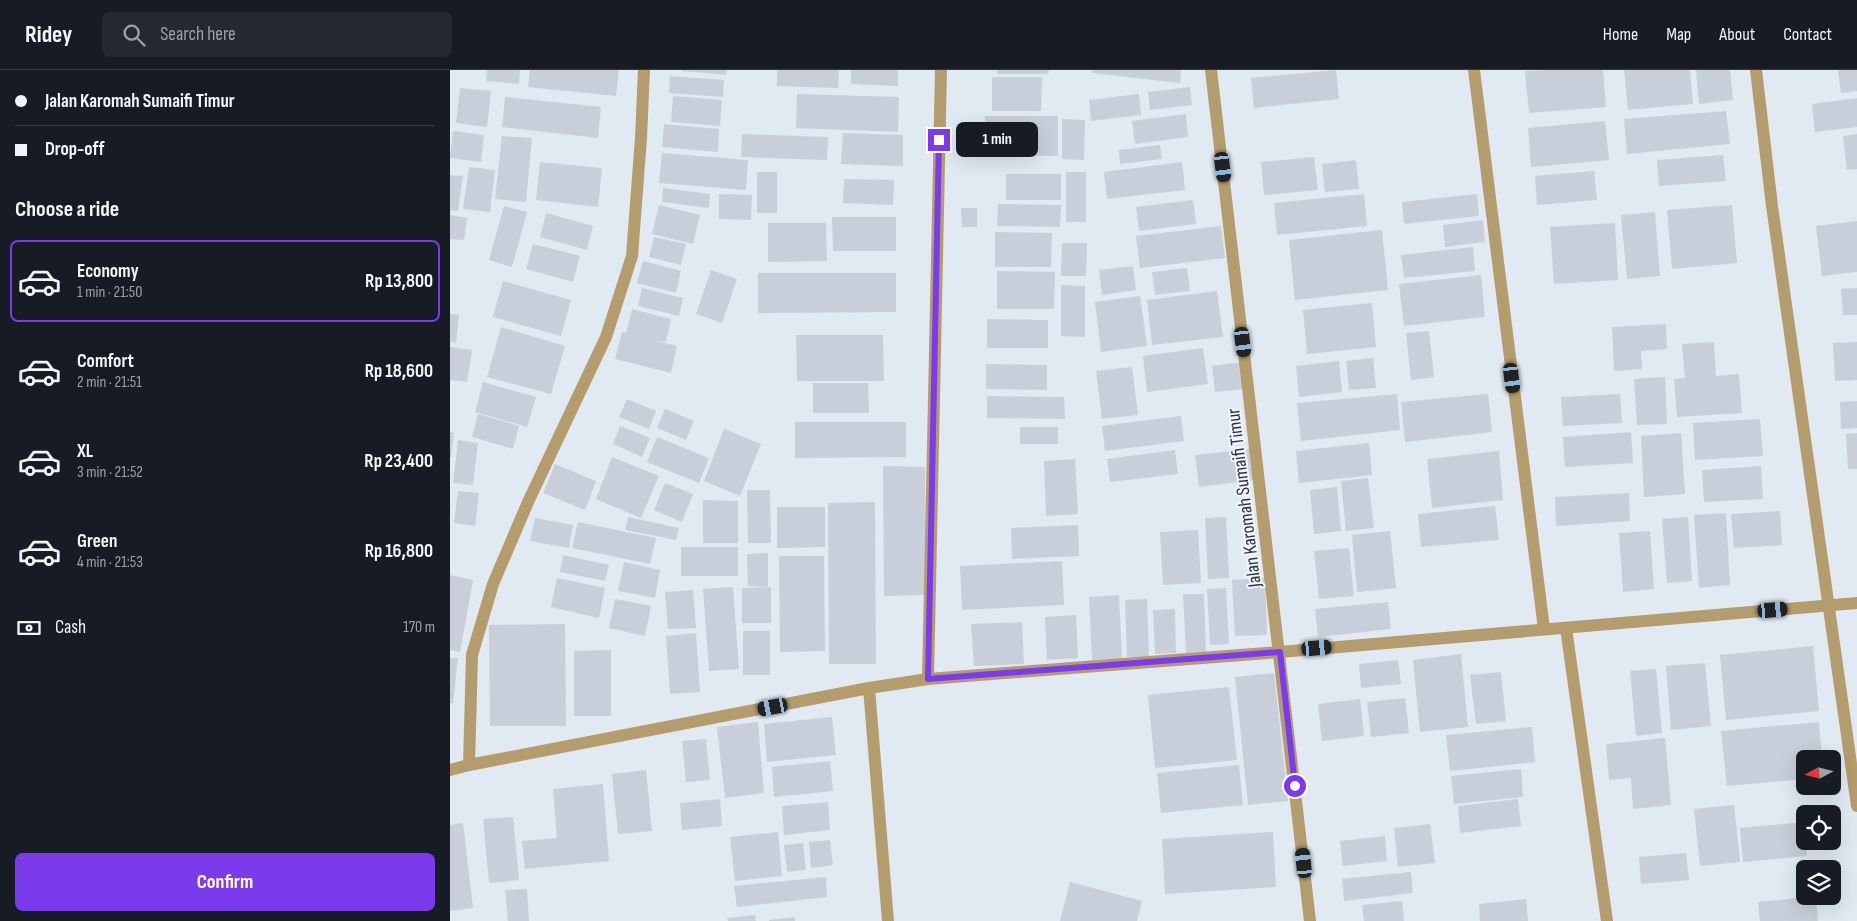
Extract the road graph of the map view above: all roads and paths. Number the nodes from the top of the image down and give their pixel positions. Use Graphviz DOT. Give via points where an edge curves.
graph roads {
  1 [pos="644,70"];
  2 [pos="941,70"];
  3 [pos="1211,70"];
  4 [pos="1474,70"];
  5 [pos="1756,70"];
  6 [pos="1857,602"];
  7 [pos="1830,606"];
  8 [pos="1566,628"];
  9 [pos="1544,629"];
  10 [pos="1280,652"];
  11 [pos="928,679"];
  12 [pos="868,688"];
  13 [pos="469,765"];
  14 [pos="450,770"];
  15 [pos="1857,806"];
  16 [pos="888,921"];
  17 [pos="1310,921"];
  18 [pos="1607,921"];
  1 -- 13 [label="street" via="632,256 606,337 492,584 472,655"];
  2 -- 11 [label="street"];
  3 -- 10 [label="street, Jalan Karomah Sumaifi Timur"];
  4 -- 9 [label="street"];
  5 -- 7 [label="street" via="1772,206"];
  6 -- 7 [label="street"];
  7 -- 8 [label="street"];
  7 -- 15 [label="street"];
  8 -- 9 [label="street"];
  8 -- 18 [label="street"];
  9 -- 10 [label="street"];
  10 -- 11 [label="street"];
  10 -- 17 [label="street, Jalan Karomah Sumaifi Timur"];
  11 -- 12 [label="street"];
  12 -- 13 [label="street"];
  12 -- 16 [label="street"];
  13 -- 14 [label="street"];
}
